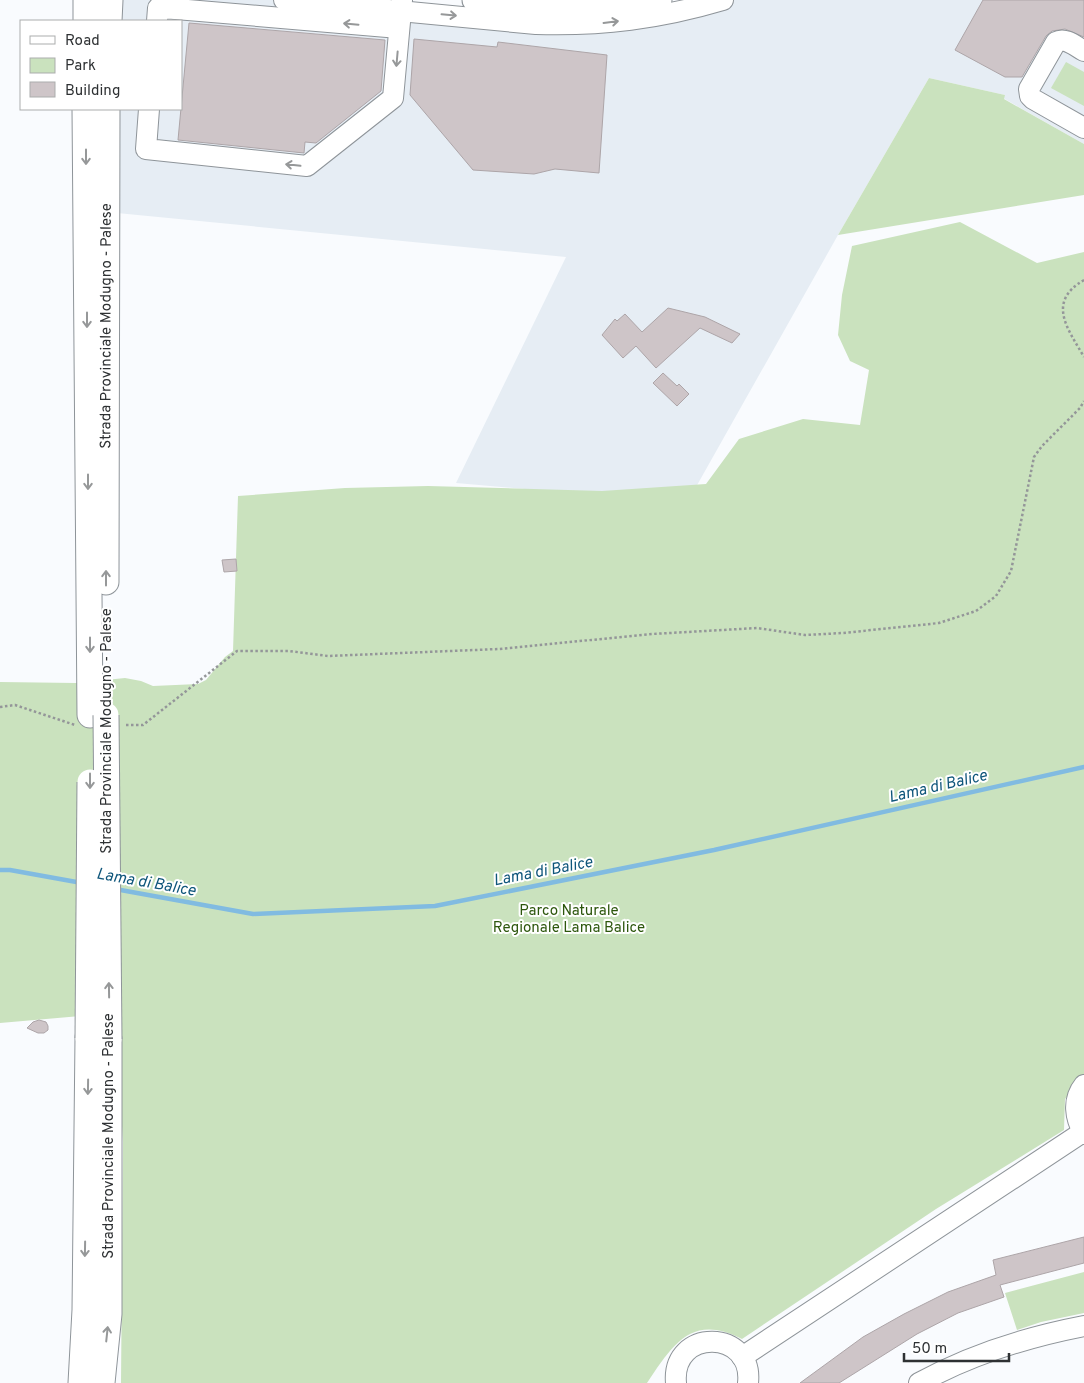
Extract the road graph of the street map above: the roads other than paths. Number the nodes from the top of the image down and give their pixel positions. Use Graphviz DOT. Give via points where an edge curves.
graph roads {
  1 [pos="86,0"];
  2 [pos="110,0"];
  3 [pos="284,0"];
  4 [pos="475,0"];
  5 [pos="658,0"];
  6 [pos="723,0"];
  7 [pos="175,5"];
  8 [pos="400,13"];
  9 [pos="86,20"];
  10 [pos="109,20"];
  11 [pos="157,20"];
  12 [pos="1084,50"];
  13 [pos="85,110"];
  14 [pos="107,110"];
  15 [pos="150,110"];
  16 [pos="1084,128"];
  17 [pos="98,715"];
  18 [pos="99,1038"];
  19 [pos="1084,1085"];
  20 [pos="1083,1133"];
  21 [pos="1084,1326"];
  22 [pos="742,1356"];
  23 [pos="676,1377"];
  24 [pos="81,1383"];
  25 [pos="102,1383"];
  26 [pos="661,1383"];
  27 [pos="748,1383"];
  28 [pos="919,1383"];
  1 -- 9 [label="main road"];
  2 -- 10 [label="main road"];
  3 -- 8 [label="street"];
  4 -- 5 [label="main road" via="596,7"];
  8 -- 6 [label="street, one-way" via="575,25 662,15"];
  8 -- 7 [label="street, one-way"];
  7 -- 11 [label="street" via="158,8"];
  8 -- 15 [label="street, one-way" via="393,98 307,166 146,149"];
  12 -- 16 [label="street" via="1066,40 1056,42 1029,89 1033,99"];
  13 -- 17 [label="main road, Strada Provinciale Modugno - Palese, one-way"];
  17 -- 14 [label="main road, Strada Provinciale Modugno - Palese, one-way"];
  17 -- 18 [label="main road, Strada Provinciale Modugno - Palese, bridge"];
  18 -- 24 [label="main road, Strada Provinciale Modugno - Palese, one-way"];
  25 -- 18 [label="main road, Strada Provinciale Modugno - Palese, one-way" via="109,1314"];
  19 -- 20 [label="street" via="1076,1103 1076,1116"];
  20 -- 22 [label="street"];
  21 -- 28 [label="street" via="978,1355"];
  22 -- 23 [label="street" via="722,1342 698,1343 680,1359"];
  22 -- 27 [label="street"];
  23 -- 26 [label="street"];
}
